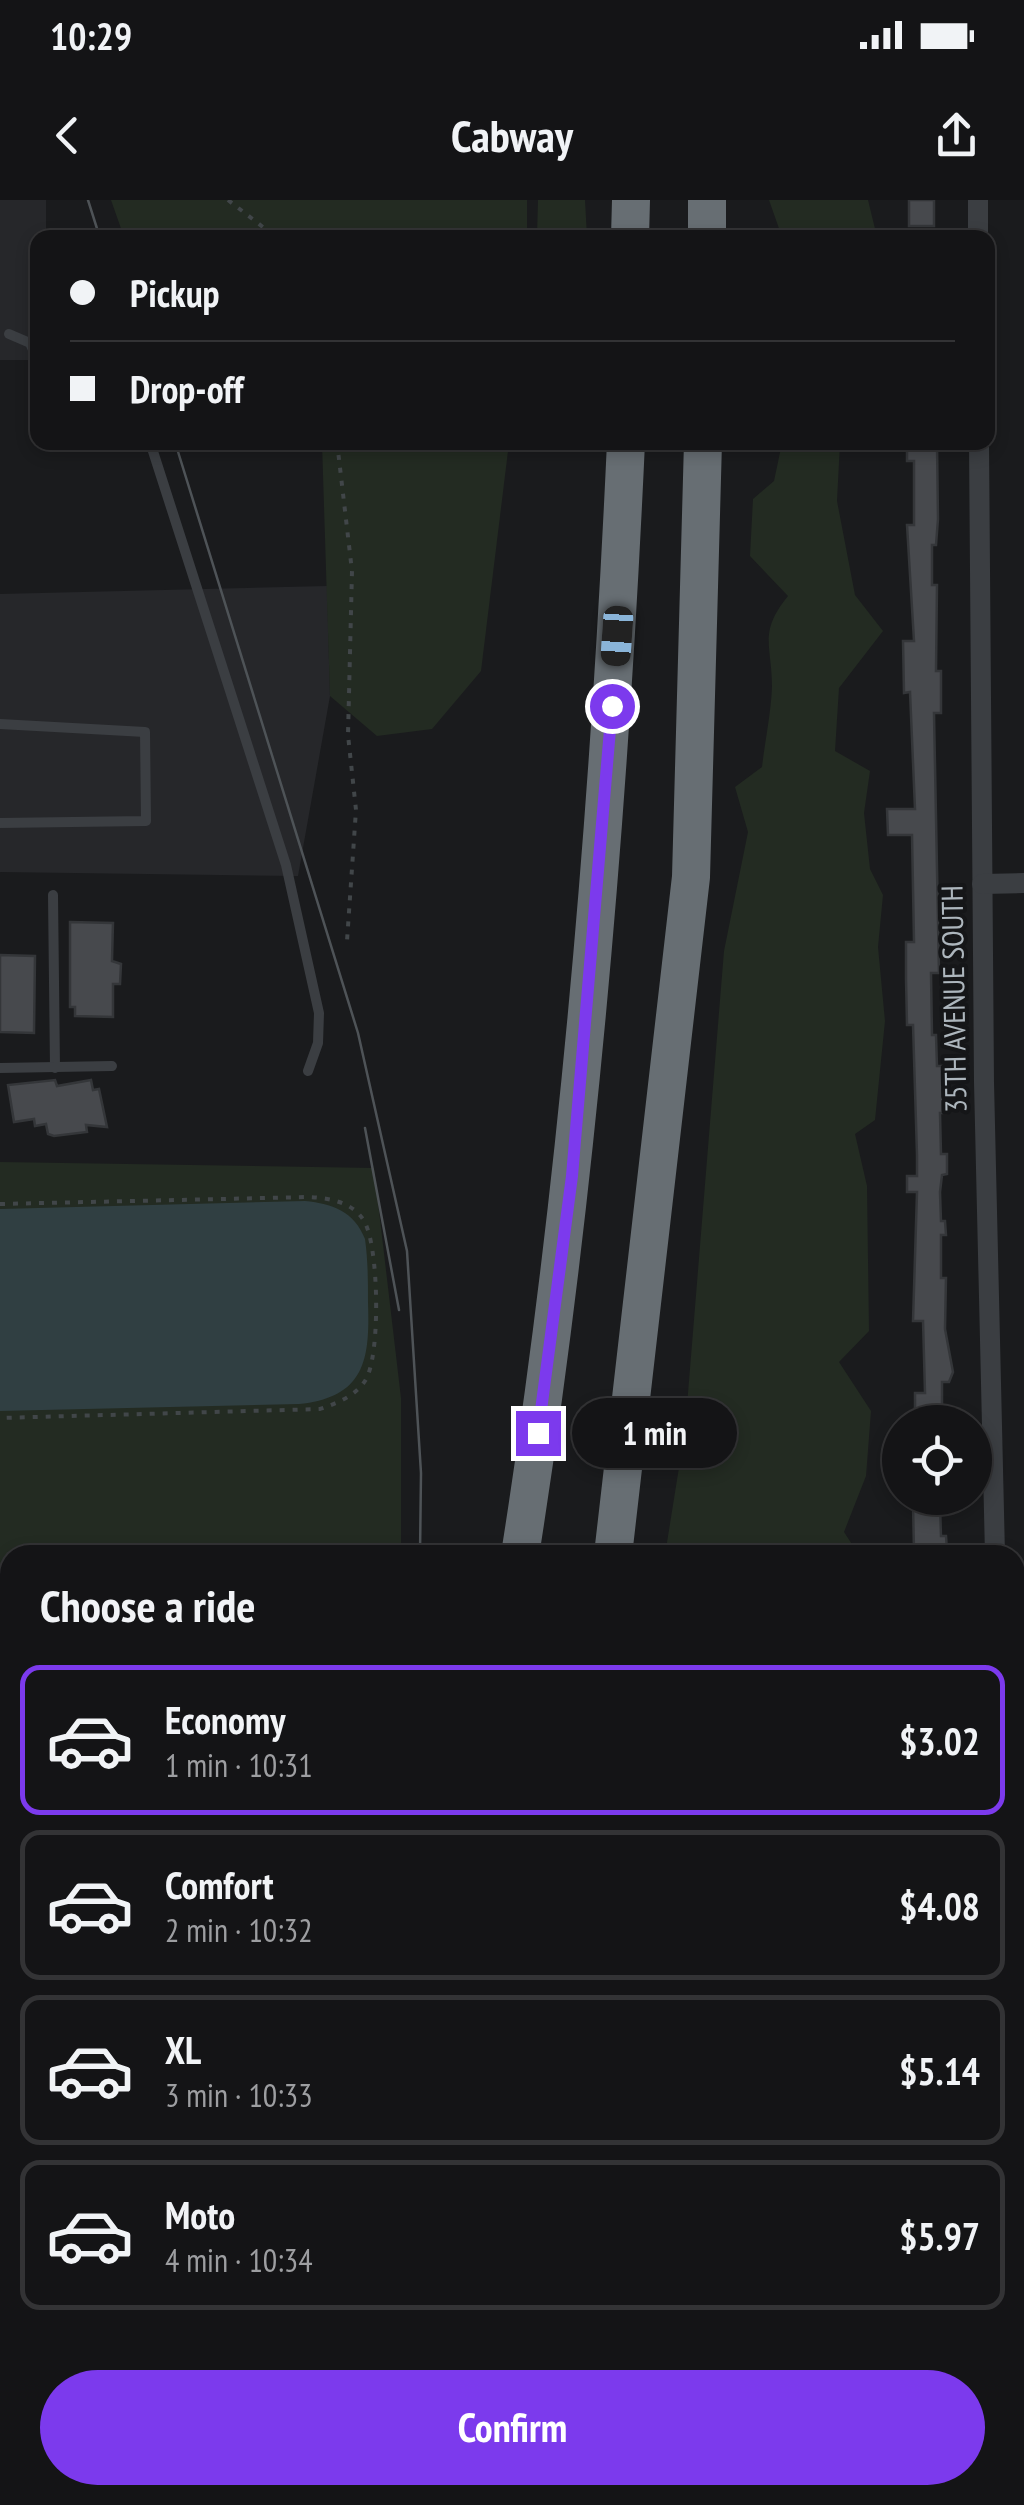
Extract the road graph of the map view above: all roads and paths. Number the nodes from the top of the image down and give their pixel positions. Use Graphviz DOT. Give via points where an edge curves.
graph roads {
  1 [pos="228,200"];
  2 [pos="631,200"];
  3 [pos="707,200"];
  4 [pos="978,200"];
  5 [pos="267,230"];
  6 [pos="630,230"];
  7 [pos="707,230"];
  8 [pos="978,230"];
  9 [pos="9,334"];
  10 [pos="30,343"];
  11 [pos="153,450"];
  12 [pos="338,450"];
  13 [pos="626,450"];
  14 [pos="704,450"];
  15 [pos="980,450"];
  16 [pos="0,724"];
  17 [pos="0,823"];
  18 [pos="1024,883"];
  19 [pos="982,884"];
  20 [pos="54,895"];
  21 [pos="347,941"];
  22 [pos="112,1066"];
  23 [pos="0,1068"];
  24 [pos="55,1068"];
  25 [pos="308,1072"];
  26 [pos="0,1204"];
  27 [pos="0,1418"];
  28 [pos="521,1545"];
  29 [pos="614,1545"];
  30 [pos="995,1545"];
  1 -- 5 [label="path"];
  2 -- 6 [label="highway"];
  3 -- 7 [label="highway"];
  4 -- 8 [label="street"];
  9 -- 10 [label="lane"];
  11 -- 25 [label="lane" via="286,865 318,1013 318,1043"];
  12 -- 21 [label="path" via="352,572 348,735 356,810"];
  13 -- 28 [label="highway" via="617,636 572,1176"];
  14 -- 29 [label="highway" via="691,877"];
  15 -- 19 [label="street, 35TH AVENUE SOUTH"];
  16 -- 17 [label="lane" via="145,732 146,821"];
  18 -- 19 [label="street"];
  19 -- 30 [label="street, 35TH AVENUE SOUTH"];
  20 -- 24 [label="lane"];
  22 -- 24 [label="lane"];
  23 -- 24 [label="lane"];
  26 -- 27 [label="path" via="309,1196 337,1201 357,1212 369,1234 375,1328 364,1384 320,1408"];
}
